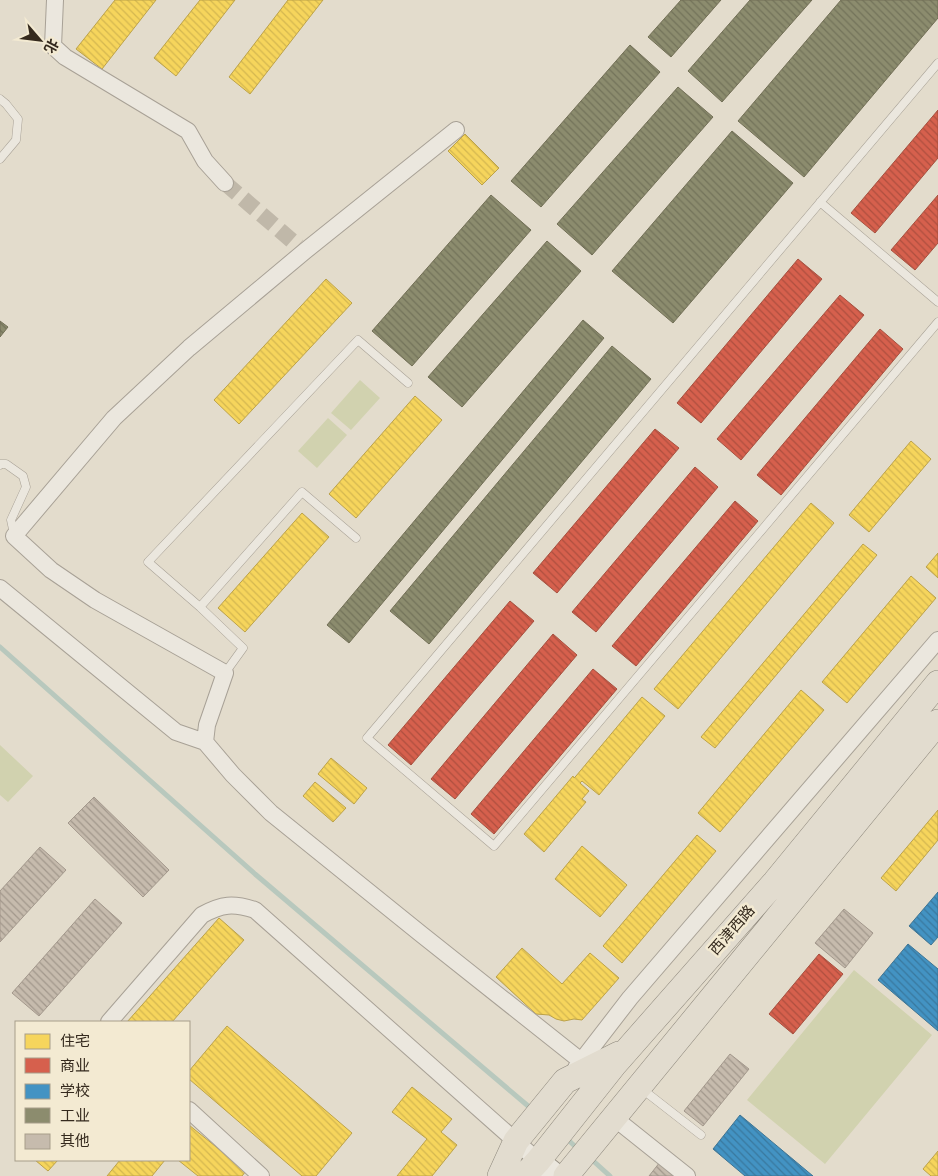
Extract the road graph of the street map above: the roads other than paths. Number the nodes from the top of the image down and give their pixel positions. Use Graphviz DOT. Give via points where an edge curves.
graph roads {
  1 [pos="55,0"];
  2 [pos="938,63"];
  3 [pos="0,99"];
  4 [pos="456,130"];
  5 [pos="0,159"];
  6 [pos="224,184"];
  7 [pos="820,202"];
  8 [pos="938,302"];
  9 [pos="938,322"];
  10 [pos="408,383"];
  11 [pos="0,465"];
  12 [pos="14,536"];
  13 [pos="356,538"];
  14 [pos="0,588"];
  15 [pos="200,607"];
  16 [pos="938,640"];
  17 [pos="225,673"];
  18 [pos="938,683"];
  19 [pos="938,722"];
  20 [pos="205,742"];
  21 [pos="111,1021"];
  22 [pos="628,1049"];
  23 [pos="582,1061"];
  24 [pos="565,1081"];
  25 [pos="639,1086"];
  26 [pos="190,1111"];
  27 [pos="608,1124"];
  28 [pos="701,1135"];
  29 [pos="516,1141"];
  30 [pos="536,1163"];
  31 [pos="564,1174"];
  32 [pos="261,1176"];
  33 [pos="500,1176"];
  34 [pos="687,1176"];
  1 -- 6 [label="street" via="53,46 188,130 205,161"];
  2 -- 7 [label="lane"];
  3 -- 5 [label="lane" via="18,119 16,140"];
  4 -- 12 [label="street" via="301,249 189,348 114,418"];
  7 -- 8 [label="lane"];
  7 -- 9 [label="lane" via="367,738 494,846"];
  10 -- 15 [label="lane" via="358,340 148,562"];
  11 -- 12 [label="lane" via="6,464 23,476 26,488 11,520"];
  12 -- 17 [label="street" via="51,570 95,600"];
  13 -- 15 [label="lane" via="302,492"];
  14 -- 20 [label="street" via="176,732"];
  15 -- 17 [label="lane" via="243,648"];
  16 -- 23 [label="street" via="630,998"];
  17 -- 20 [label="street" via="207,725"];
  18 -- 22 [label="main road, 西津西路" via="775,882"];
  19 -- 25 [label="main road, 西津西路"];
  20 -- 23 [label="street" via="271,813"];
  21 -- 29 [label="street" via="202,915 214,908 242,905 255,910"];
  22 -- 24 [label="main road"];
  22 -- 30 [label="main road, 西津西路"];
  23 -- 24 [label="street"];
  24 -- 29 [label="main road"];
  25 -- 27 [label="main road, 西津西路"];
  25 -- 28 [label="lane"];
  26 -- 32 [label="street"];
  27 -- 31 [label="main road, 西津西路"];
  27 -- 34 [label="street"];
  29 -- 30 [label="street"];
  29 -- 33 [label="main road"];
  30 -- 31 [label="street"];
}
